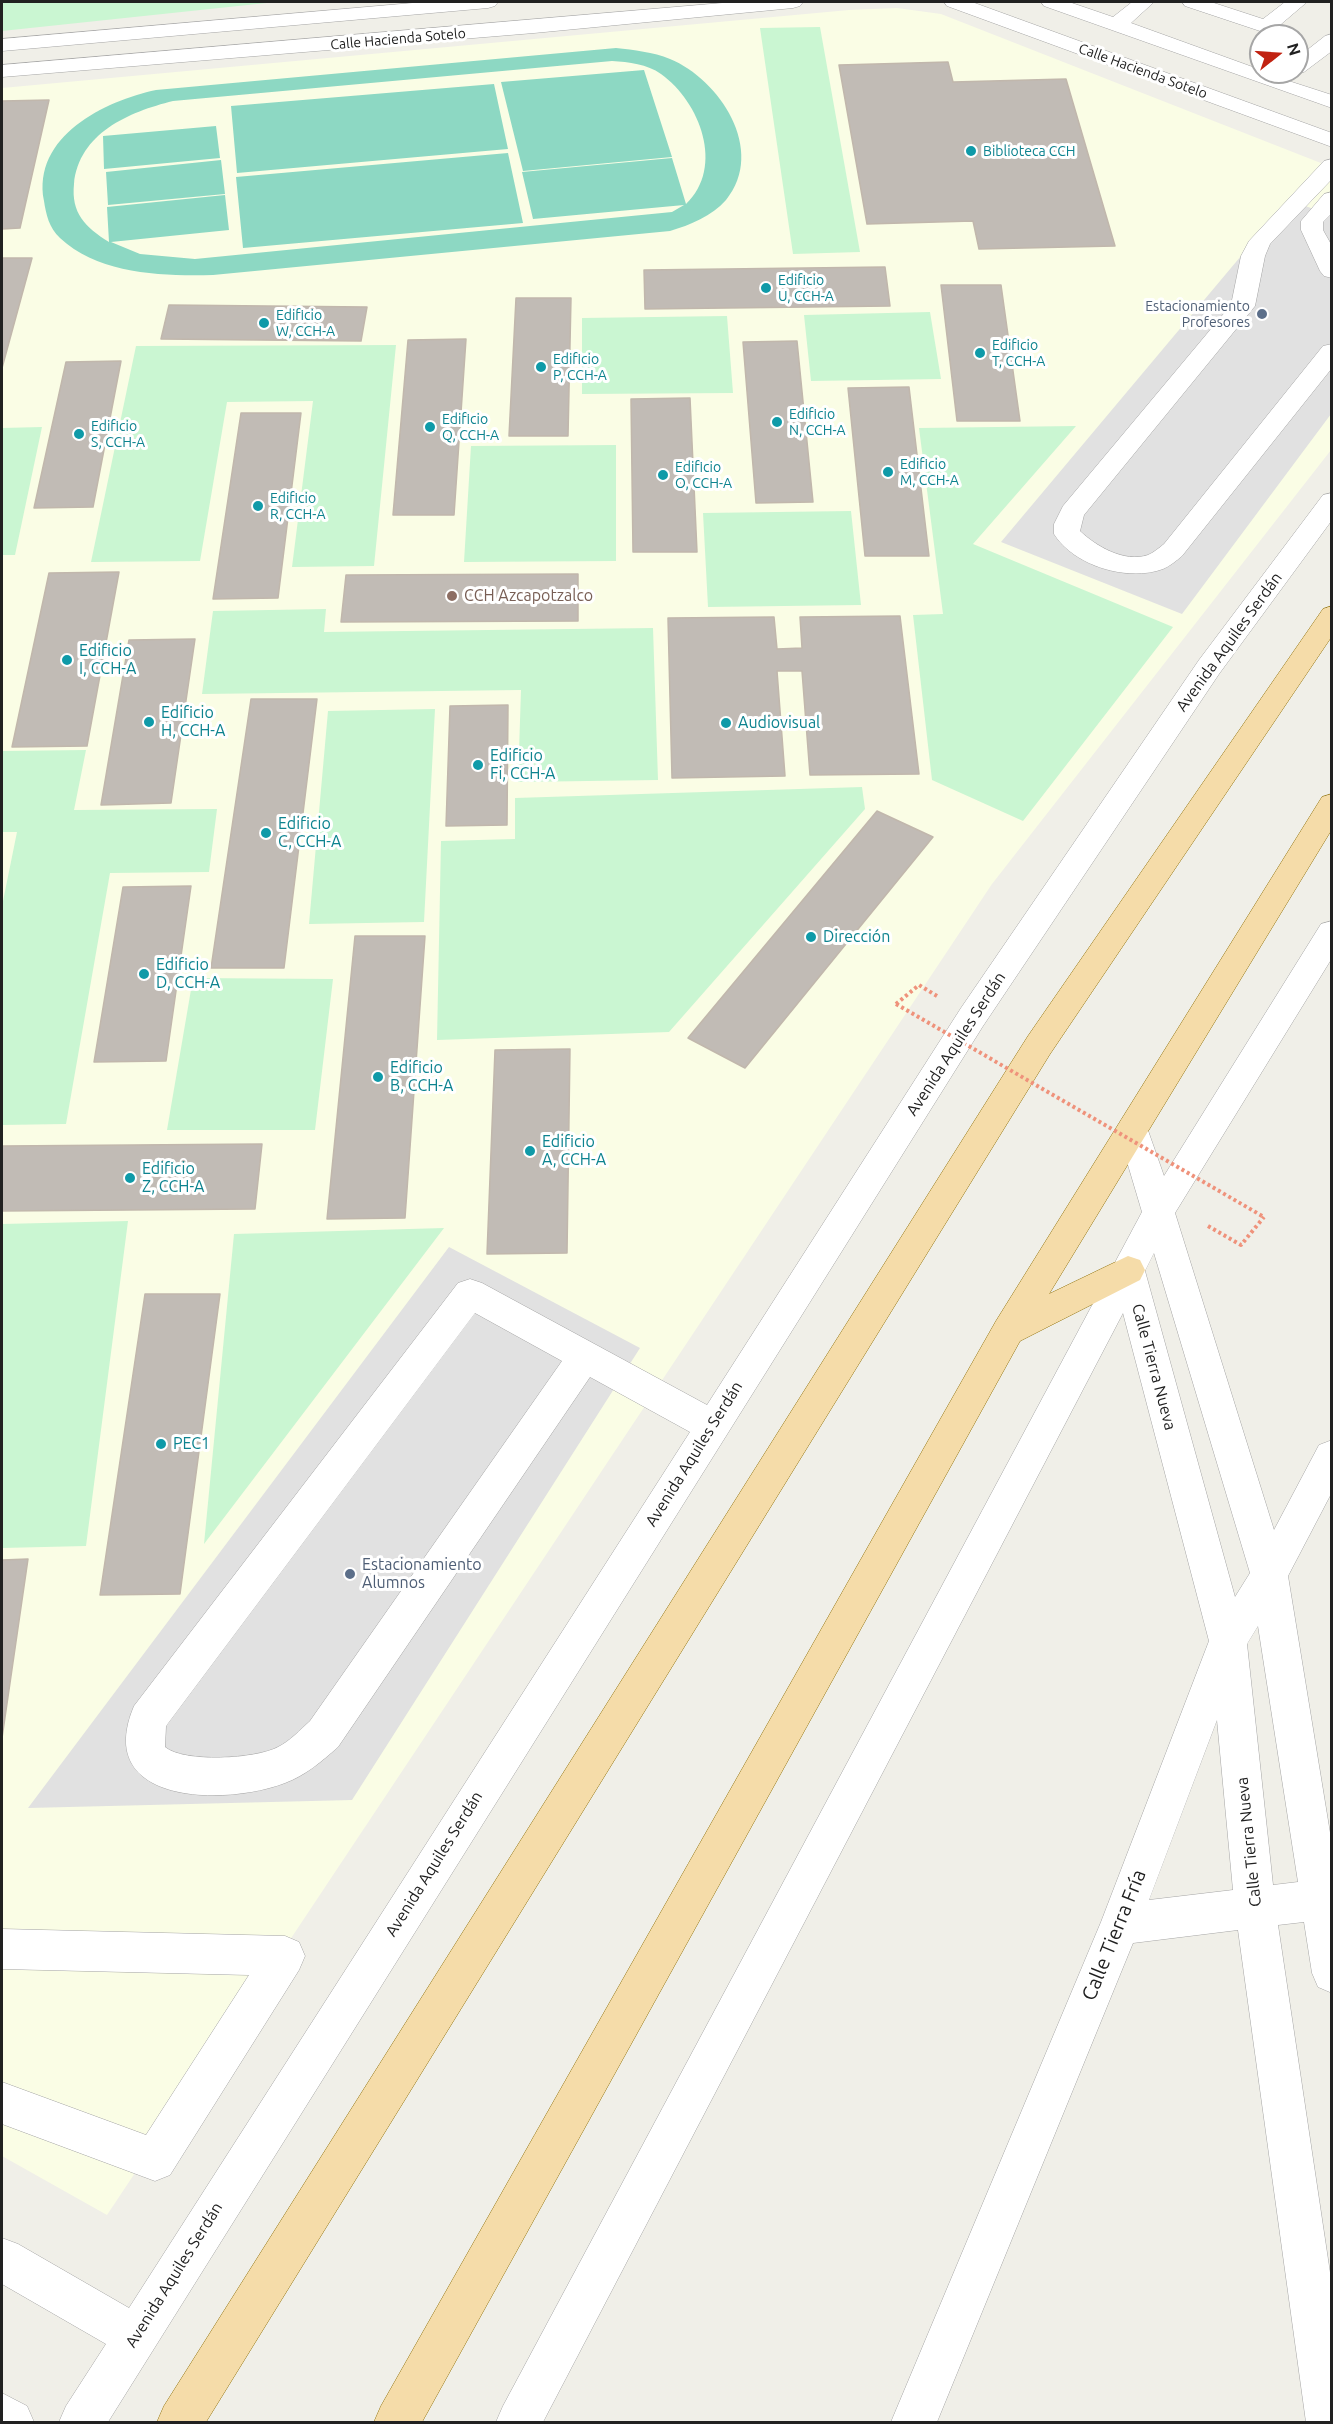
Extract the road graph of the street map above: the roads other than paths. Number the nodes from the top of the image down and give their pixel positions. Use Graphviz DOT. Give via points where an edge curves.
graph roads {
  1 [pos="488,2"];
  2 [pos="793,2"];
  3 [pos="954,2"];
  4 [pos="1051,2"];
  5 [pos="1144,2"];
  6 [pos="1192,2"];
  7 [pos="1297,2"];
  8 [pos="703,6"];
  9 [pos="627,10"];
  10 [pos="1116,24"];
  11 [pos="1332,40"];
  12 [pos="2,45"];
  13 [pos="1309,58"];
  14 [pos="1249,66"];
  15 [pos="2,71"];
  16 [pos="1298,84"];
  17 [pos="1332,102"];
  18 [pos="1332,141"];
  19 [pos="1332,166"];
  20 [pos="1332,199"];
  21 [pos="1332,271"];
  22 [pos="1332,351"];
  23 [pos="1332,501"];
  24 [pos="1332,615"];
  25 [pos="1332,804"];
  26 [pos="1332,932"];
  27 [pos="1133,1128"];
  28 [pos="1163,1205"];
  29 [pos="1128,1270"];
  30 [pos="1008,1331"];
  31 [pos="585,1356"];
  32 [pos="712,1426"];
  33 [pos="1332,1456"];
  34 [pos="1269,1575"];
  35 [pos="1228,1641"];
  36 [pos="1325,1897"];
  37 [pos="1255,1906"];
  38 [pos="1120,1924"];
  39 [pos="2,1950"];
  40 [pos="1332,1973"];
  41 [pos="2,2103"];
  42 [pos="2,2260"];
  43 [pos="135,2336"];
  44 [pos="2,2416"];
  45 [pos="10,2422"];
  46 [pos="82,2422"];
  47 [pos="180,2422"];
  48 [pos="397,2422"];
  49 [pos="519,2422"];
  50 [pos="915,2422"];
  51 [pos="1329,2422"];
  1 -- 12 [label="street, Calle Hacienda Sotelo"];
  2 -- 8 [label="street, Calle Hacienda Sotelo"];
  3 -- 18 [label="street, Calle Hacienda Sotelo"];
  4 -- 10 [label="street"];
  5 -- 10 [label="street"];
  6 -- 7 [label="street" via="1266,27"];
  8 -- 9 [label="street, Calle Hacienda Sotelo"];
  9 -- 15 [label="street, Calle Hacienda Sotelo"];
  10 -- 14 [label="street"];
  11 -- 13 [label="street"];
  16 -- 17 [label="street"];
  19 -- 22 [label="street" via="1260,241 1243,306 1072,512 1067,534 1079,546 1128,565 1155,562 1173,550"];
  20 -- 21 [label="street" via="1312,221 1312,230"];
  23 -- 32 [label="street, Avenida Aquiles Serdán" via="1209,667 972,1017"];
  24 -- 47 [label="main road" via="1039,1045"];
  25 -- 27 [label="main road"];
  26 -- 28 [label="street"];
  27 -- 28 [label="street"];
  27 -- 30 [label="main road"];
  28 -- 29 [label="street"];
  28 -- 34 [label="street"];
  29 -- 30 [label="main road"];
  29 -- 35 [label="street, Calle Tierra Nueva"];
  29 -- 49 [label="street"];
  30 -- 48 [label="main road"];
  31 -- 31 [label="street" via="470,1293 148,1719 144,1738 151,1760 165,1770 185,1776 257,1772 284,1765 324,1734"];
  31 -- 32 [label="street"];
  32 -- 43 [label="street, Avenida Aquiles Serdán"];
  33 -- 34 [label="street, Calle Tierra Fría"];
  34 -- 35 [label="street, Calle Tierra Fría"];
  34 -- 36 [label="street"];
  35 -- 37 [label="street, Calle Tierra Nueva"];
  35 -- 38 [label="street, Calle Tierra Fría"];
  36 -- 37 [label="street"];
  36 -- 40 [label="street"];
  37 -- 38 [label="street"];
  37 -- 51 [label="street, Calle Tierra Nueva"];
  38 -- 50 [label="street, Calle Tierra Fría"];
  39 -- 41 [label="street" via="285,1956 155,2160"];
  42 -- 43 [label="street"];
  43 -- 46 [label="street, Avenida Aquiles Serdán"];
  44 -- 45 [label="street"];
}
